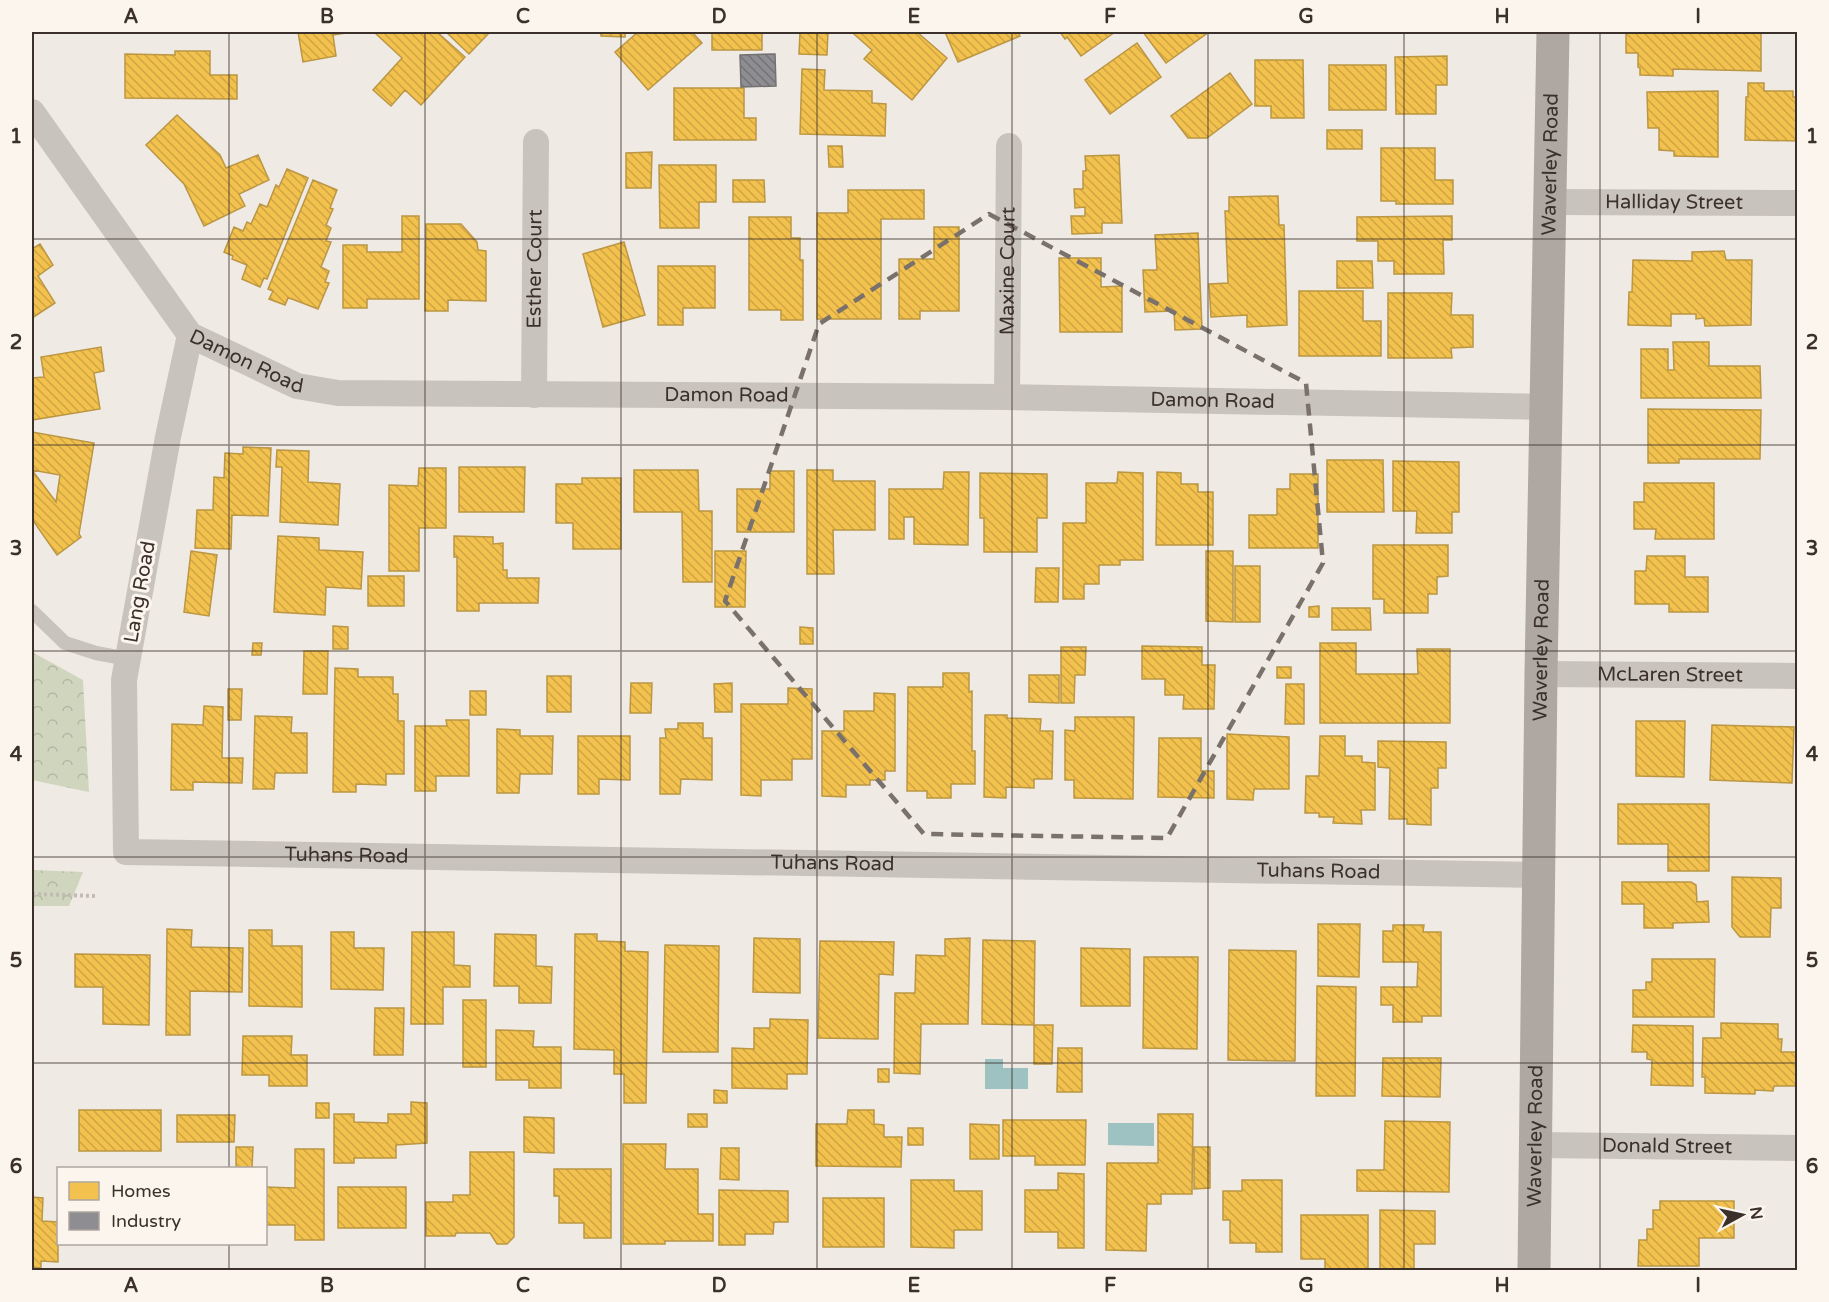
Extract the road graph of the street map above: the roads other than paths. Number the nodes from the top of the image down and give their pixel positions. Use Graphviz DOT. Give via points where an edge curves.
graph roads {
  1 [pos="1552,32"];
  2 [pos="32,112"];
  3 [pos="536,142"];
  4 [pos="1009,146"];
  5 [pos="1550,202"];
  6 [pos="1797,204"];
  7 [pos="190,335"];
  8 [pos="534,395"];
  9 [pos="1007,397"];
  10 [pos="1547,407"];
  11 [pos="32,611"];
  12 [pos="128,659"];
  13 [pos="1541,674"];
  14 [pos="1797,676"];
  15 [pos="126,852"];
  16 [pos="1539,874"];
  17 [pos="1535,1145"];
  18 [pos="1797,1149"];
  19 [pos="1534,1270"];
  1 -- 5 [label="main road, Waverley Road"];
  2 -- 7 [label="street, Damon Road"];
  3 -- 8 [label="street, Esther Court"];
  4 -- 9 [label="street, Maxine Court"];
  5 -- 6 [label="street, Halliday Street"];
  5 -- 10 [label="main road, Waverley Road"];
  7 -- 8 [label="street, Damon Road" via="297,386 338,393"];
  7 -- 12 [label="street, Lang Road"];
  8 -- 9 [label="street, Damon Road"];
  9 -- 10 [label="street, Damon Road"];
  10 -- 13 [label="main road, Waverley Road"];
  11 -- 12 [label="lane" via="65,643"];
  12 -- 15 [label="street, Lang Road" via="124,680"];
  13 -- 14 [label="street, McLaren Street"];
  13 -- 16 [label="main road, Waverley Road"];
  15 -- 16 [label="street, Tuhans Road"];
  16 -- 17 [label="main road, Waverley Road"];
  17 -- 18 [label="street, Donald Street"];
  17 -- 19 [label="main road, Waverley Road"];
}
